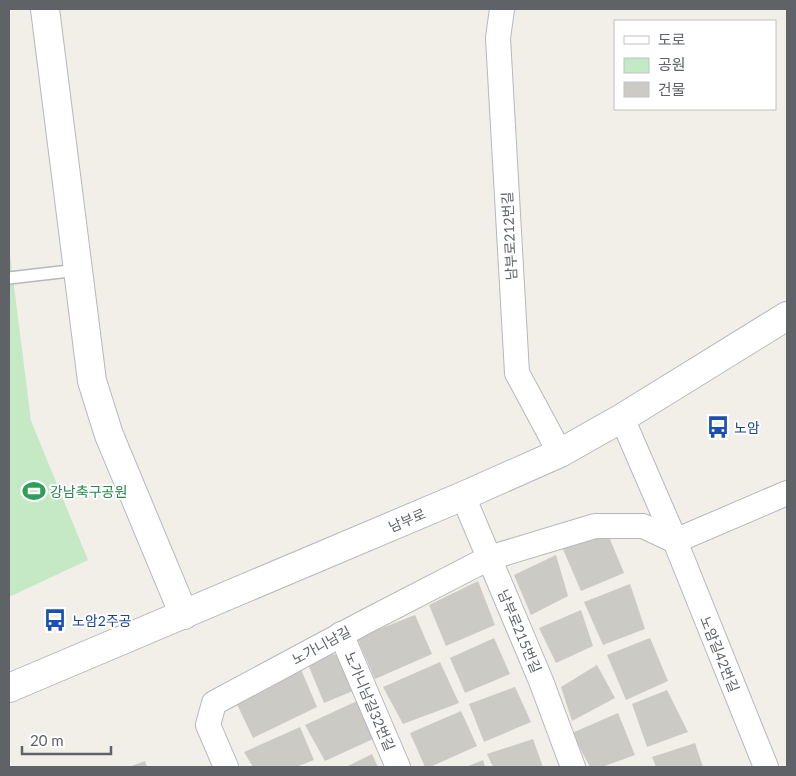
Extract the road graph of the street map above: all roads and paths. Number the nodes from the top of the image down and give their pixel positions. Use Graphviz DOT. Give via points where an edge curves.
graph roads {
  1 [pos="45,9"];
  2 [pos="502,9"];
  3 [pos="78,270"];
  4 [pos="9,278"];
  5 [pos="787,316"];
  6 [pos="622,418"];
  7 [pos="560,453"];
  8 [pos="787,493"];
  9 [pos="463,496"];
  10 [pos="674,541"];
  11 [pos="489,558"];
  12 [pos="184,615"];
  13 [pos="341,634"];
  14 [pos="9,688"];
  15 [pos="226,767"];
  16 [pos="398,767"];
  17 [pos="573,767"];
  18 [pos="766,767"];
  1 -- 3 [label="street"];
  2 -- 7 [label="street, 남부로212번길" via="498,38 517,374"];
  3 -- 4 [label="lane"];
  3 -- 12 [label="street" via="92,381 109,435"];
  5 -- 6 [label="street, 남부로"];
  6 -- 7 [label="street, 남부로"];
  6 -- 10 [label="street, 노암길42번길"];
  7 -- 9 [label="street, 남부로"];
  8 -- 10 [label="street"];
  9 -- 11 [label="street, 남부로215번길"];
  9 -- 12 [label="street, 남부로"];
  10 -- 11 [label="street" via="643,526 595,526"];
  10 -- 18 [label="street, 노암길42번길"];
  11 -- 13 [label="street, 노가니남길"];
  11 -- 17 [label="street, 남부로215번길" via="541,680"];
  12 -- 14 [label="street, 남부로"];
  13 -- 15 [label="street, 노가니남길" via="214,703 208,725"];
  13 -- 16 [label="street, 노가니남길32번길"];
}
